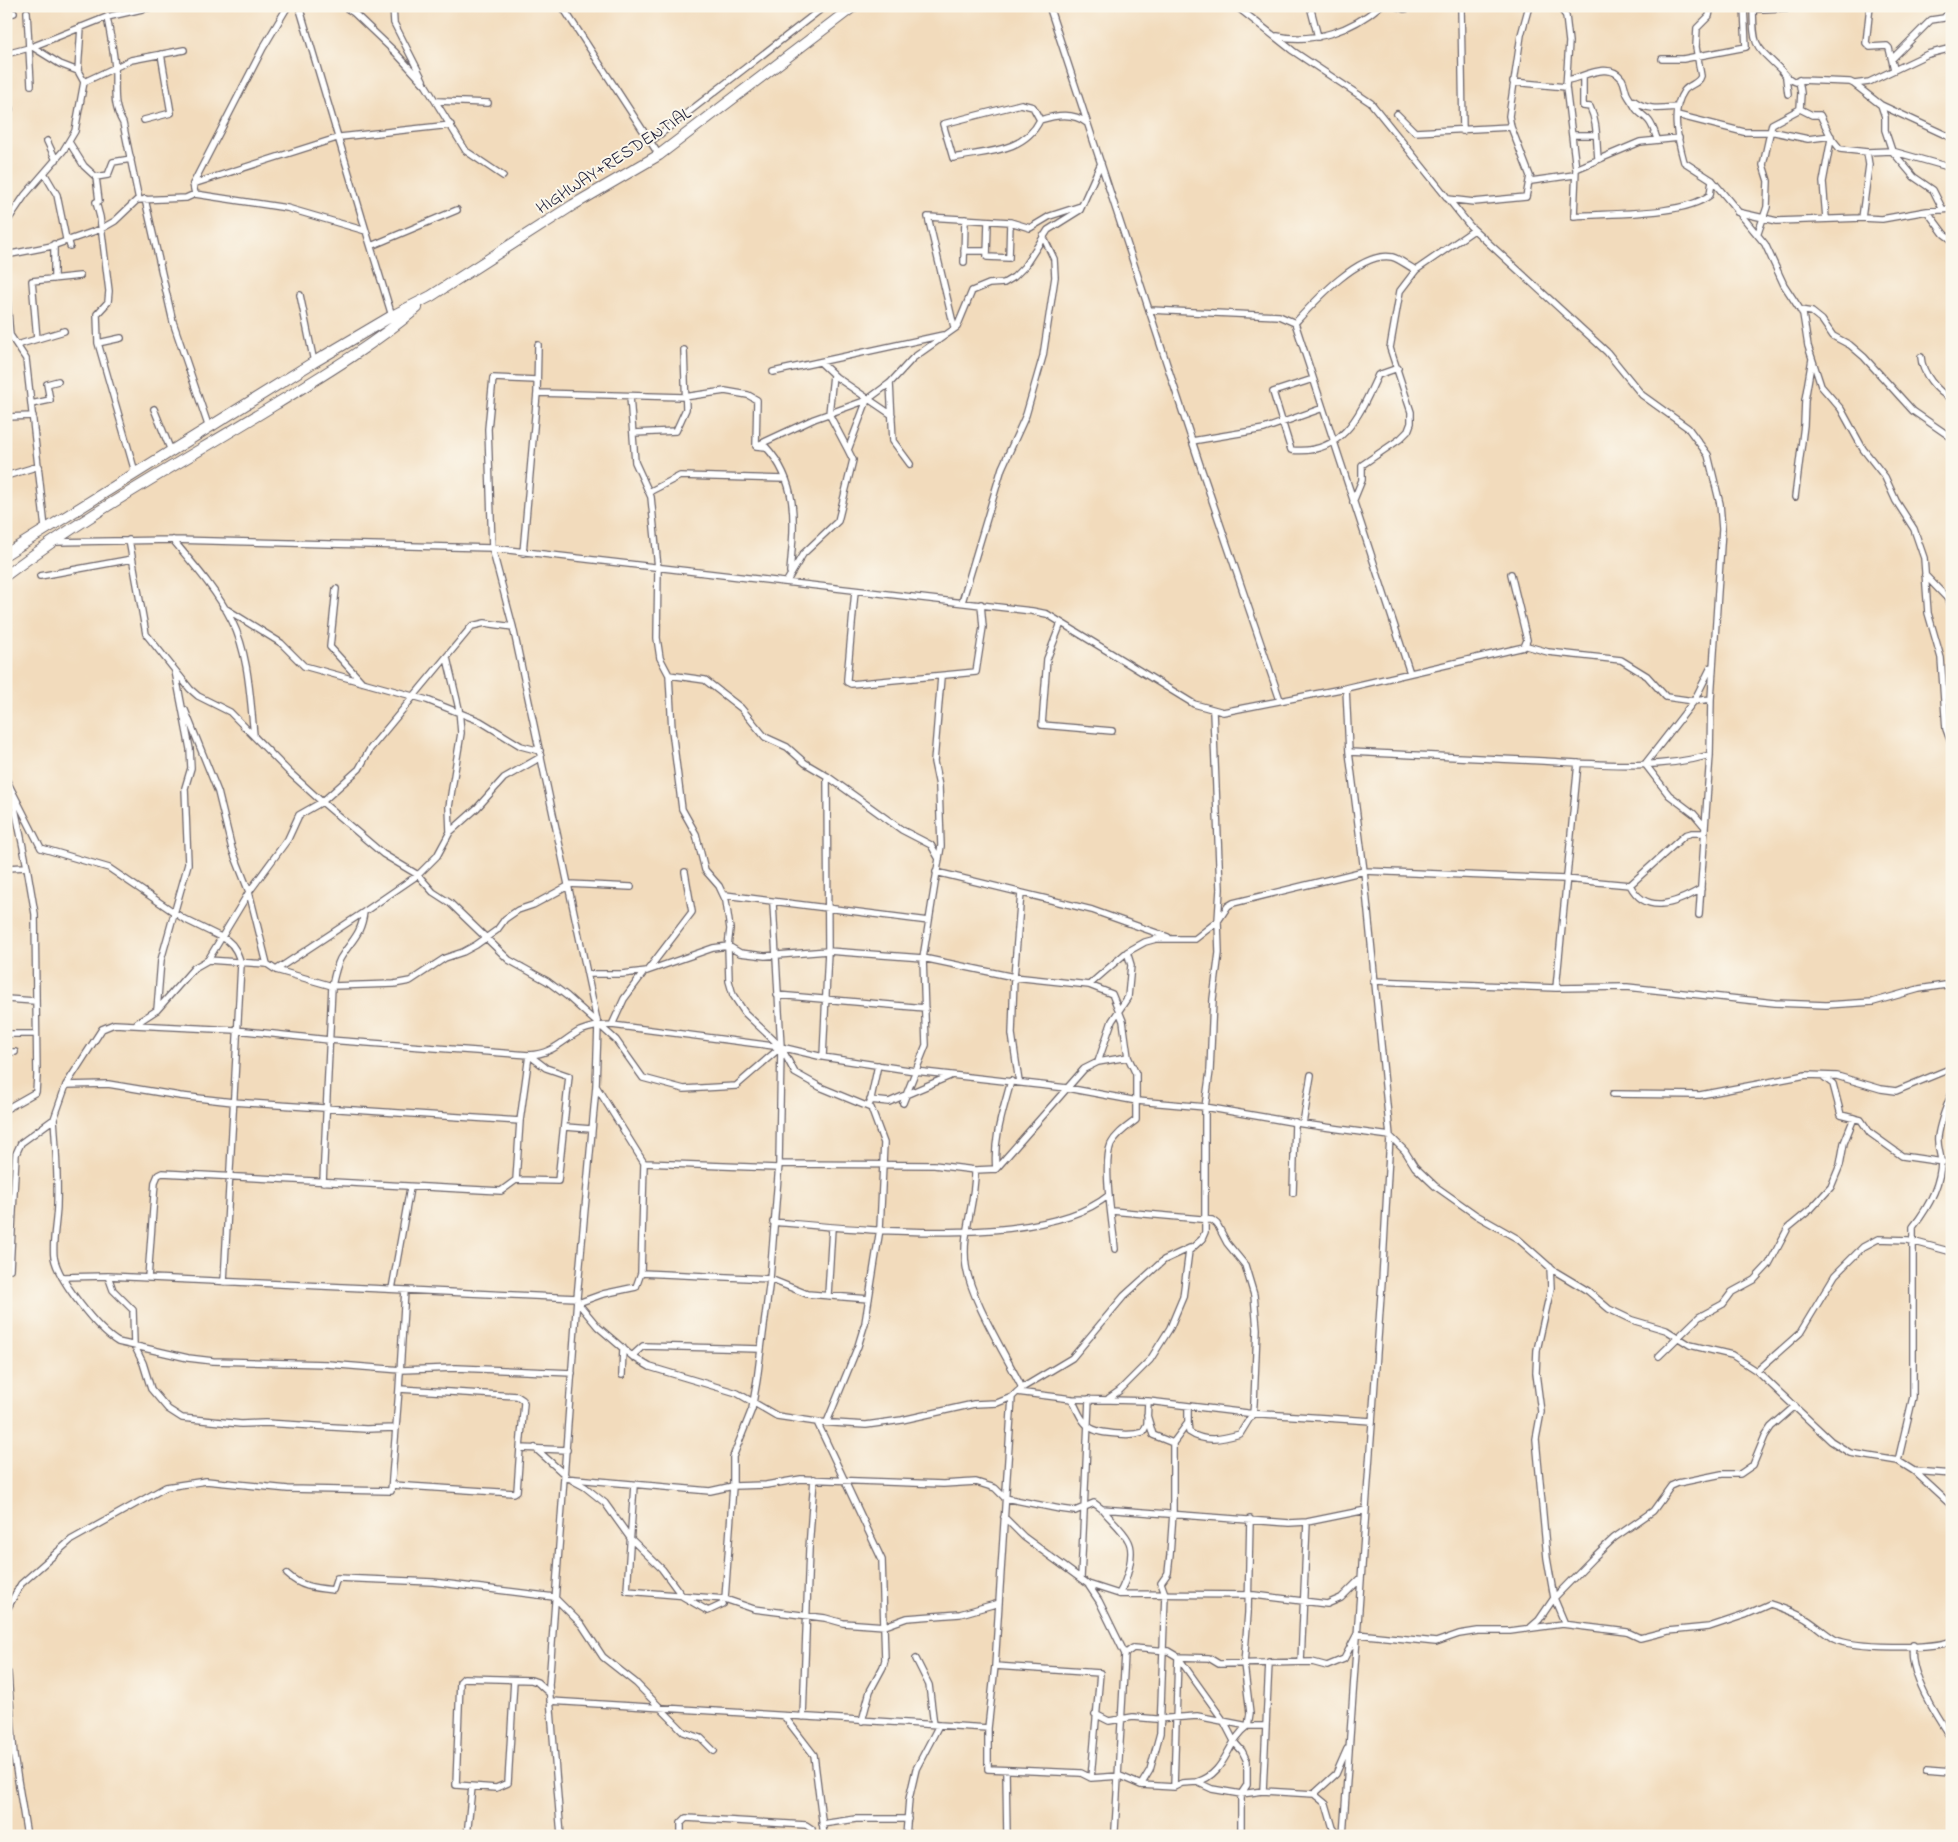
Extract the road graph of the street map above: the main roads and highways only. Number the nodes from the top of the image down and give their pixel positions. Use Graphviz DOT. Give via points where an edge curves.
graph roads {
  1 [pos="854,6"];
  2 [pos="431,296"];
  3 [pos="6,554"];
  4 [pos="6,575"];
  1 -- 2 [label="highway, HIGHWAY+RESDENTIAL" via="659,155 573,205"];
  2 -- 3 [label="highway" via="314,362"];
  2 -- 4 [label="highway" via="380,337 334,368 51,542"];
}
